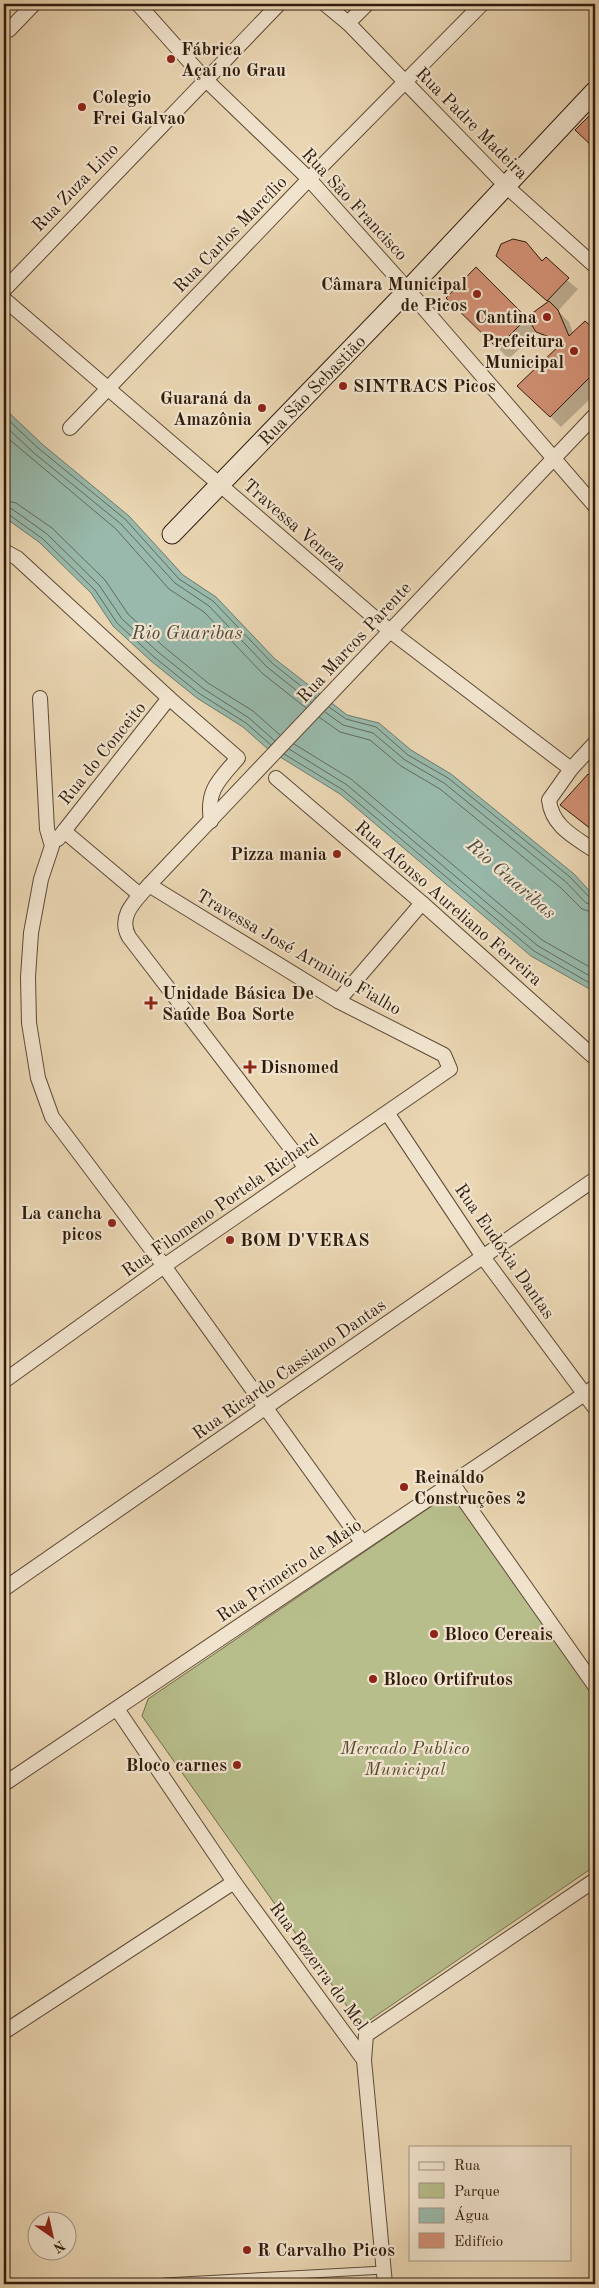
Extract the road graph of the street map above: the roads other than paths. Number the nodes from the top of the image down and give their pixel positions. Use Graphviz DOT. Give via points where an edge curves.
graph roads {
  1 [pos="34,4"];
  2 [pos="138,4"];
  3 [pos="279,4"];
  4 [pos="325,4"];
  5 [pos="367,4"];
  6 [pos="482,4"];
  7 [pos="348,23"];
  8 [pos="9,30"];
  9 [pos="205,79"];
  10 [pos="405,82"];
  11 [pos="595,92"];
  12 [pos="309,179"];
  13 [pos="506,186"];
  14 [pos="595,266"];
  15 [pos="4,290"];
  16 [pos="408,290"];
  17 [pos="4,299"];
  18 [pos="107,389"];
  19 [pos="595,415"];
  20 [pos="70,428"];
  21 [pos="555,457"];
  22 [pos="220,485"];
  23 [pos="595,506"];
  24 [pos="172,534"];
  25 [pos="4,551"];
  26 [pos="390,631"];
  27 [pos="40,698"];
  28 [pos="169,698"];
  29 [pos="595,743"];
  30 [pos="571,769"];
  31 [pos="276,778"];
  32 [pos="211,821"];
  33 [pos="64,831"];
  34 [pos="52,846"];
  35 [pos="595,851"];
  36 [pos="145,890"];
  37 [pos="422,903"];
  38 [pos="338,1001"];
  39 [pos="595,1058"];
  40 [pos="450,1069"];
  41 [pos="388,1114"];
  42 [pos="306,1168"];
  43 [pos="595,1179"];
  44 [pos="483,1257"];
  45 [pos="164,1266"];
  46 [pos="9,1378"];
  47 [pos="590,1391"];
  48 [pos="595,1408"];
  49 [pos="265,1409"];
  50 [pos="452,1483"];
  51 [pos="362,1542"];
  52 [pos="4,1589"];
  53 [pos="595,1686"];
  54 [pos="117,1709"];
  55 [pos="4,1784"];
  56 [pos="595,1880"];
  57 [pos="234,1882"];
  58 [pos="4,2032"];
  59 [pos="364,2060"];
  60 [pos="384,2277"];
  61 [pos="165,2282"];
  1 -- 8 [label="street"];
  2 -- 9 [label="street, Rua São Francisco"];
  3 -- 9 [label="street, Rua Zuza Lino"];
  4 -- 7 [label="street, Rua Padre Madeira"];
  5 -- 7 [label="street"];
  6 -- 10 [label="street, Rua Carlos Marcílio"];
  7 -- 10 [label="street, Rua Padre Madeira"];
  9 -- 12 [label="street, Rua São Francisco"];
  9 -- 15 [label="street, Rua Zuza Lino"];
  10 -- 12 [label="street, Rua Carlos Marcílio"];
  10 -- 13 [label="street, Rua Padre Madeira"];
  11 -- 13 [label="street, Rua São Sebastião"];
  12 -- 16 [label="street, Rua São Francisco"];
  12 -- 18 [label="street, Rua Carlos Marcílio"];
  13 -- 14 [label="street, Rua Padre Madeira"];
  13 -- 16 [label="street, Rua São Sebastião"];
  16 -- 21 [label="street, Rua São Francisco"];
  16 -- 22 [label="street, Rua São Sebastião"];
  17 -- 18 [label="street, Travessa Veneza"];
  18 -- 20 [label="street, Rua Carlos Marcílio"];
  18 -- 22 [label="street, Travessa Veneza"];
  19 -- 21 [label="street, Rua Marcos Parente"];
  21 -- 23 [label="street, Rua São Francisco"];
  21 -- 26 [label="street, Rua Marcos Parente"];
  22 -- 24 [label="street, Rua São Sebastião"];
  22 -- 26 [label="street, Travessa Veneza"];
  25 -- 28 [label="street" via="17,558"];
  26 -- 30 [label="street, Travessa Veneza"];
  26 -- 32 [label="street, Rua Marcos Parente"];
  27 -- 34 [label="street" via="47,828"];
  28 -- 32 [label="street" via="238,758 212,788 208,805"];
  28 -- 33 [label="street, Rua do Conceito"];
  29 -- 30 [label="street"];
  30 -- 35 [label="street" via="549,800 550,812 560,826"];
  31 -- 37 [label="street, Rua Afonso Aureliano Ferreira"];
  32 -- 36 [label="street, Rua Marcos Parente"];
  33 -- 34 [label="street"];
  33 -- 36 [label="street, Travessa José Arminio Fialho"];
  34 -- 45 [label="street" via="34,915 28,977 29,1023 38,1078 52,1117"];
  36 -- 38 [label="street, Travessa José Arminio Fialho"];
  36 -- 42 [label="street, Rua Marcos Parente" via="124,919 129,937"];
  37 -- 38 [label="street"];
  37 -- 39 [label="street, Rua Afonso Aureliano Ferreira"];
  38 -- 40 [label="street, Travessa José Arminio Fialho" via="444,1055"];
  40 -- 41 [label="street, Rua Filomeno Portela Richard"];
  41 -- 42 [label="street, Rua Filomeno Portela Richard"];
  41 -- 44 [label="street, Rua Eudóxia Dantas"];
  42 -- 45 [label="street, Rua Filomeno Portela Richard"];
  43 -- 44 [label="street, Rua Ricardo Cassiano Dantas"];
  44 -- 47 [label="street, Rua Eudóxia Dantas"];
  44 -- 49 [label="street, Rua Ricardo Cassiano Dantas"];
  45 -- 46 [label="street, Rua Filomeno Portela Richard"];
  45 -- 49 [label="street"];
  47 -- 48 [label="street, Rua Eudóxia Dantas"];
  47 -- 50 [label="street, Rua Primeiro de Maio"];
  49 -- 51 [label="street"];
  49 -- 52 [label="street, Rua Ricardo Cassiano Dantas"];
  50 -- 51 [label="street, Rua Primeiro de Maio"];
  50 -- 53 [label="street"];
  51 -- 54 [label="street, Rua Primeiro de Maio"];
  54 -- 55 [label="street, Rua Primeiro de Maio"];
  54 -- 57 [label="street, Rua Bezerra do Mel"];
  56 -- 59 [label="street" via="366,2035"];
  57 -- 58 [label="street"];
  57 -- 59 [label="street, Rua Bezerra do Mel"];
  59 -- 60 [label="street"];
  60 -- 61 [label="lane"];
}
